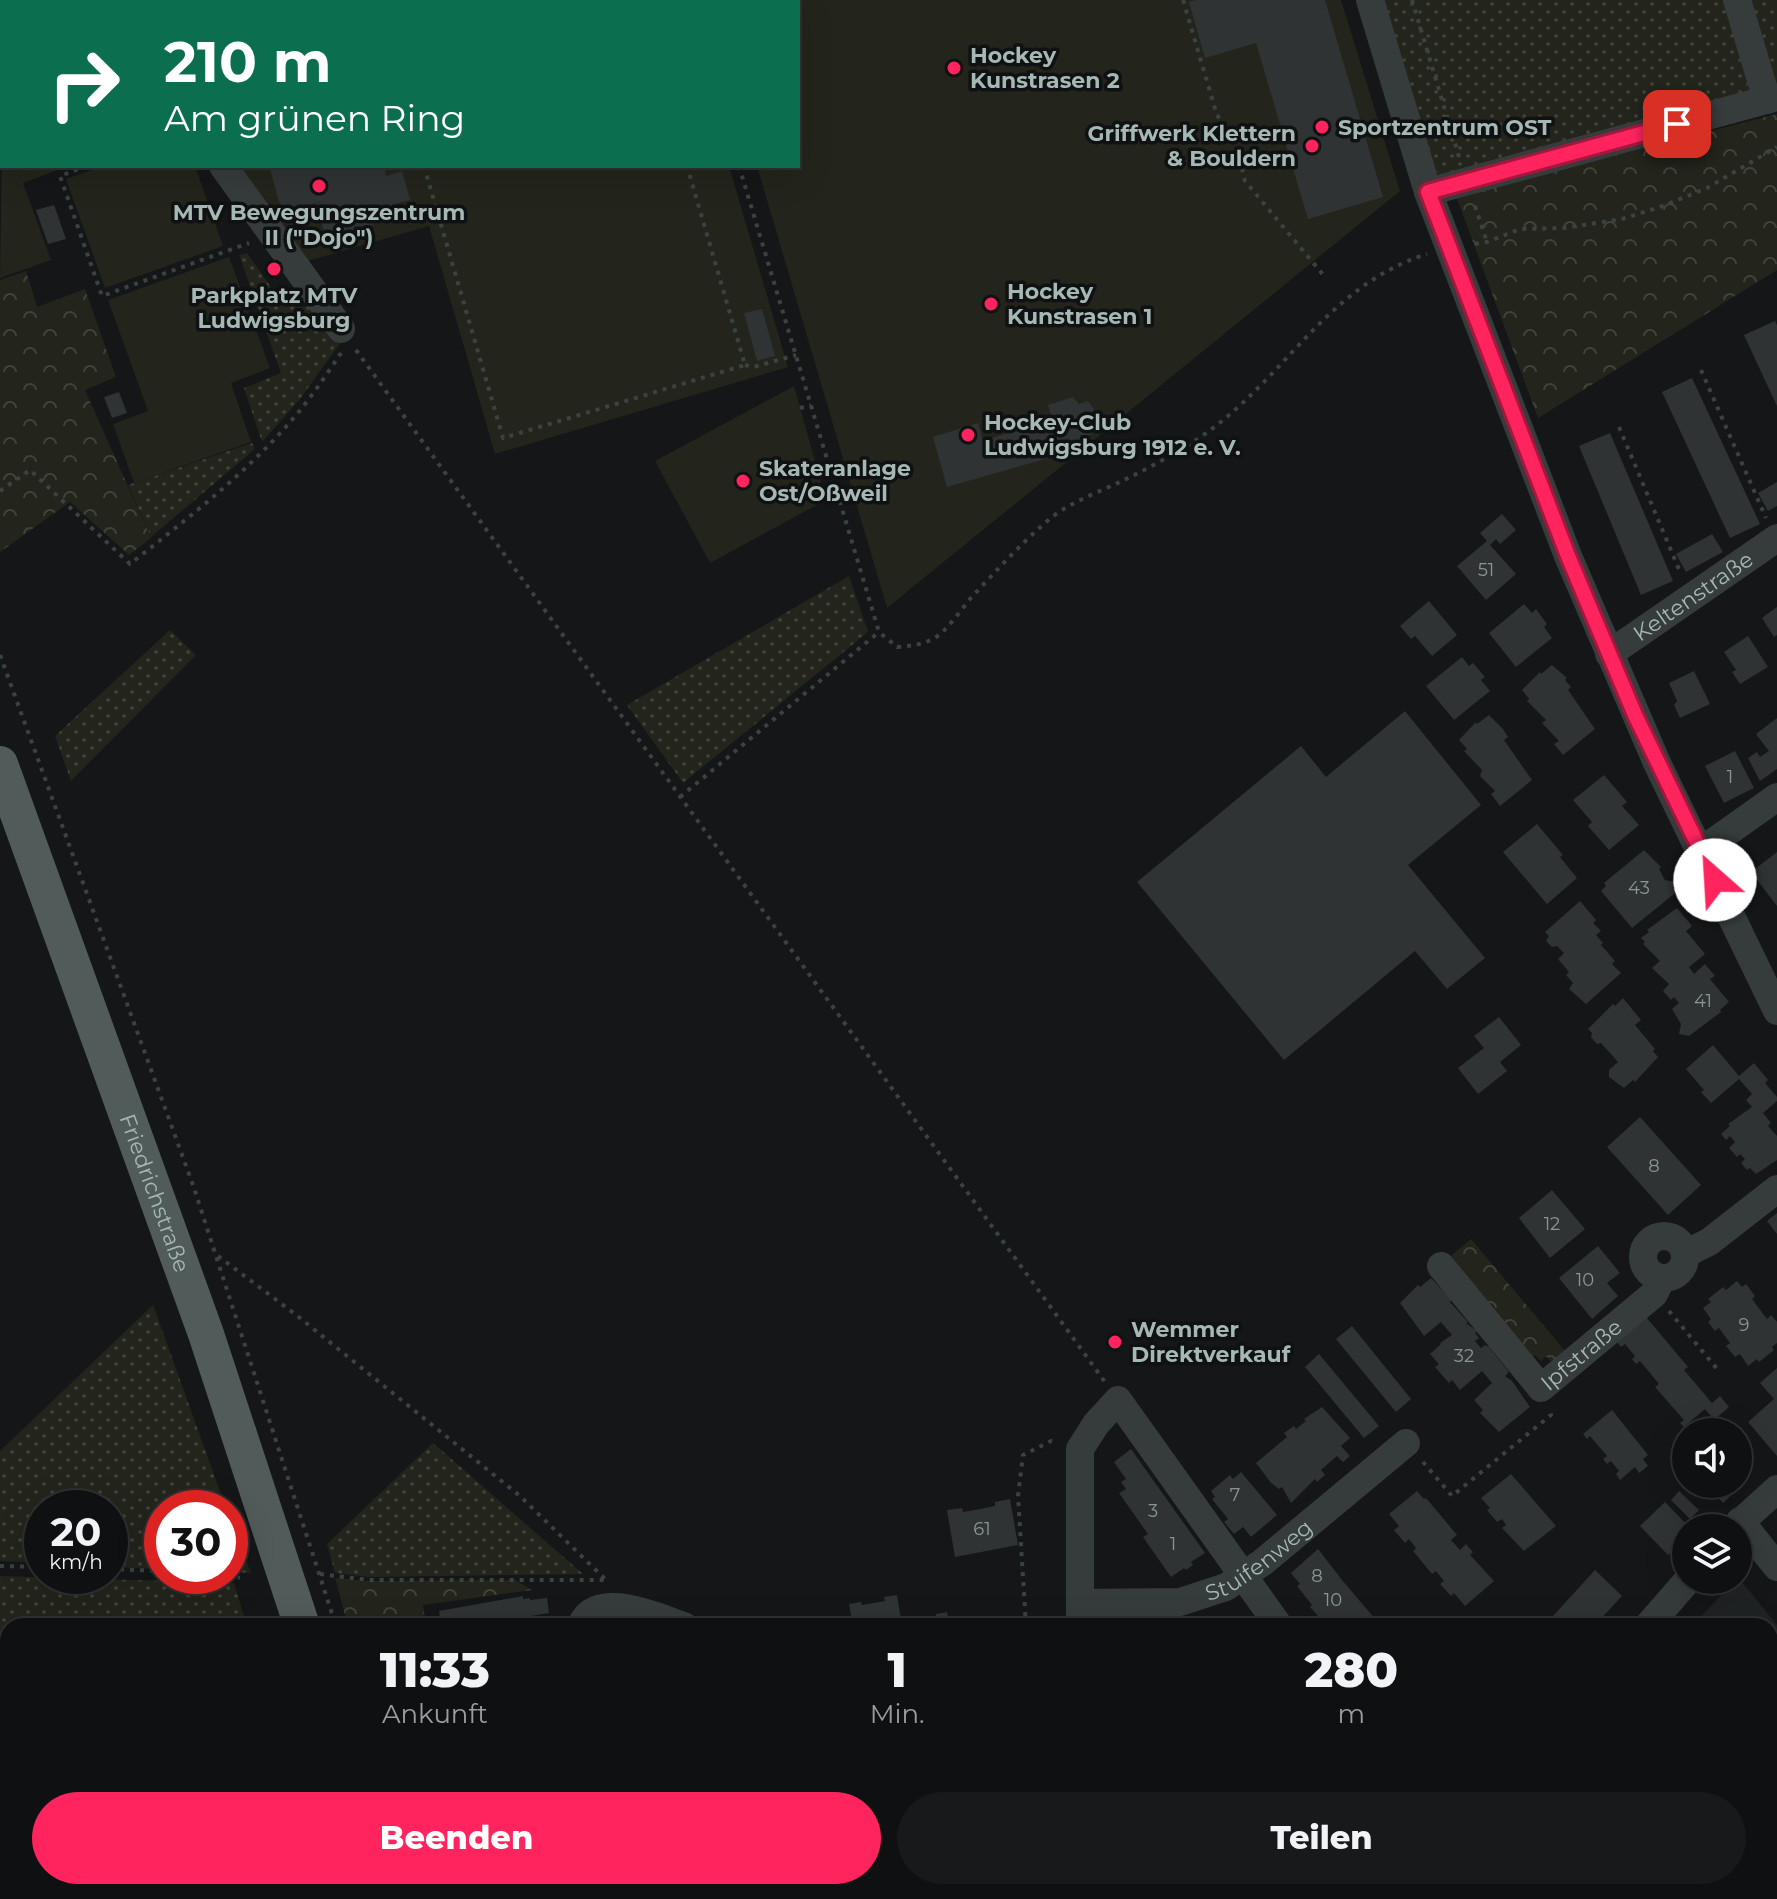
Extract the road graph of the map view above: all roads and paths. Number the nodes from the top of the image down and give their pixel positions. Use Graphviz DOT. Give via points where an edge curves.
graph roads {
  1 [pos="1183,0"];
  2 [pos="1370,0"];
  3 [pos="1412,0"];
  4 [pos="1737,0"];
  5 [pos="1772,99"];
  6 [pos="1777,147"];
  7 [pos="82,168"];
  8 [pos="224,168"];
  9 [pos="425,168"];
  10 [pos="688,168"];
  11 [pos="740,168"];
  12 [pos="1467,181"];
  13 [pos="1428,192"];
  14 [pos="1487,242"];
  15 [pos="1448,248"];
  16 [pos="229,252"];
  17 [pos="1325,277"];
  18 [pos="341,329"];
  19 [pos="796,355"];
  20 [pos="745,365"];
  21 [pos="1701,370"];
  22 [pos="811,405"];
  23 [pos="800,408"];
  24 [pos="1619,427"];
  25 [pos="0,491"];
  26 [pos="1776,538"];
  27 [pos="1691,598"];
  28 [pos="879,632"];
  29 [pos="1609,654"];
  30 [pos="0,655"];
  31 [pos="0,764"];
  32 [pos="680,797"];
  33 [pos="1777,797"];
  34 [pos="1701,851"];
  35 [pos="1777,1011"];
  36 [pos="1777,1189"];
  37 [pos="216,1255"];
  38 [pos="1441,1266"];
  39 [pos="1658,1286"];
  40 [pos="1718,1370"];
  41 [pos="1541,1388"];
  42 [pos="1118,1400"];
  43 [pos="1406,1443"];
  44 [pos="1080,1449"];
  45 [pos="1777,1489"];
  46 [pos="1749,1514"];
  47 [pos="1752,1541"];
  48 [pos="0,1566"];
  49 [pos="24,1567"];
  50 [pos="1777,1567"];
  51 [pos="320,1574"];
  52 [pos="1244,1575"];
  53 [pos="605,1579"];
  54 [pos="1676,1594"];
  55 [pos="625,1607"];
  56 [pos="1080,1614"];
  57 [pos="299,1618"];
  58 [pos="334,1618"];
  59 [pos="583,1618"];
  60 [pos="659,1618"];
  61 [pos="1026,1618"];
  62 [pos="1274,1618"];
  63 [pos="1655,1618"];
  1 -- 17 [label="path" via="1217,115 1234,137 1245,181"];
  2 -- 13 [label="street"];
  3 -- 12 [label="path"];
  4 -- 5 [label="street"];
  5 -- 12 [label="street"];
  6 -- 14 [label="path" via="1707,188 1663,206 1622,219 1520,229"];
  7 -- 16 [label="path" via="60,176 102,296"];
  8 -- 18 [label="street"];
  9 -- 20 [label="path" via="503,438"];
  10 -- 20 [label="path"];
  11 -- 19 [label="path"];
  12 -- 13 [label="street"];
  12 -- 14 [label="path"];
  13 -- 15 [label="street"];
  14 -- 15 [label="path"];
  15 -- 28 [label="path" via="1391,267 1350,294 1275,372 1201,436 1056,514 1022,543 936,638 897,647"];
  15 -- 29 [label="street"];
  19 -- 20 [label="path"];
  19 -- 22 [label="path"];
  21 -- 26 [label="path"];
  22 -- 23 [label="path"];
  22 -- 28 [label="path"];
  24 -- 27 [label="path"];
  25 -- 32 [label="path" via="30,470 130,564 250,464 304,406 350,341"];
  26 -- 27 [label="street, Keltenstraße"];
  27 -- 29 [label="street, Keltenstraße"];
  28 -- 32 [label="path"];
  29 -- 34 [label="street"];
  30 -- 37 [label="path"];
  31 -- 57 [label="main road, Friedrichstraße" via="206,1334"];
  32 -- 42 [label="path"];
  33 -- 34 [label="street"];
  34 -- 35 [label="street"];
  36 -- 39 [label="street, Ipfstraße" via="1709,1242 1685,1254 1682,1268"];
  37 -- 51 [label="path"];
  37 -- 53 [label="path" via="520,1496"];
  38 -- 41 [label="street, Ipfstraße"];
  39 -- 40 [label="path"];
  39 -- 41 [label="street, Ipfstraße"];
  41 -- 43 [label="path" via="1551,1415 1452,1496"];
  42 -- 44 [label="street"];
  42 -- 52 [label="street"];
  43 -- 52 [label="street, Stuifenweg"];
  44 -- 56 [label="street"];
  44 -- 61 [label="path" via="1051,1441 1023,1455 1018,1496"];
  45 -- 46 [label="street"];
  47 -- 50 [label="street"];
  48 -- 49 [label="path"];
  51 -- 53 [label="path" via="369,1580"];
  51 -- 58 [label="path"];
  52 -- 56 [label="street, Stuifenweg" via="1208,1595 1180,1602"];
  52 -- 62 [label="street"];
  53 -- 55 [label="path"];
  54 -- 63 [label="street"];
  55 -- 59 [label="street" via="594,1609"];
  55 -- 60 [label="street"];
}
